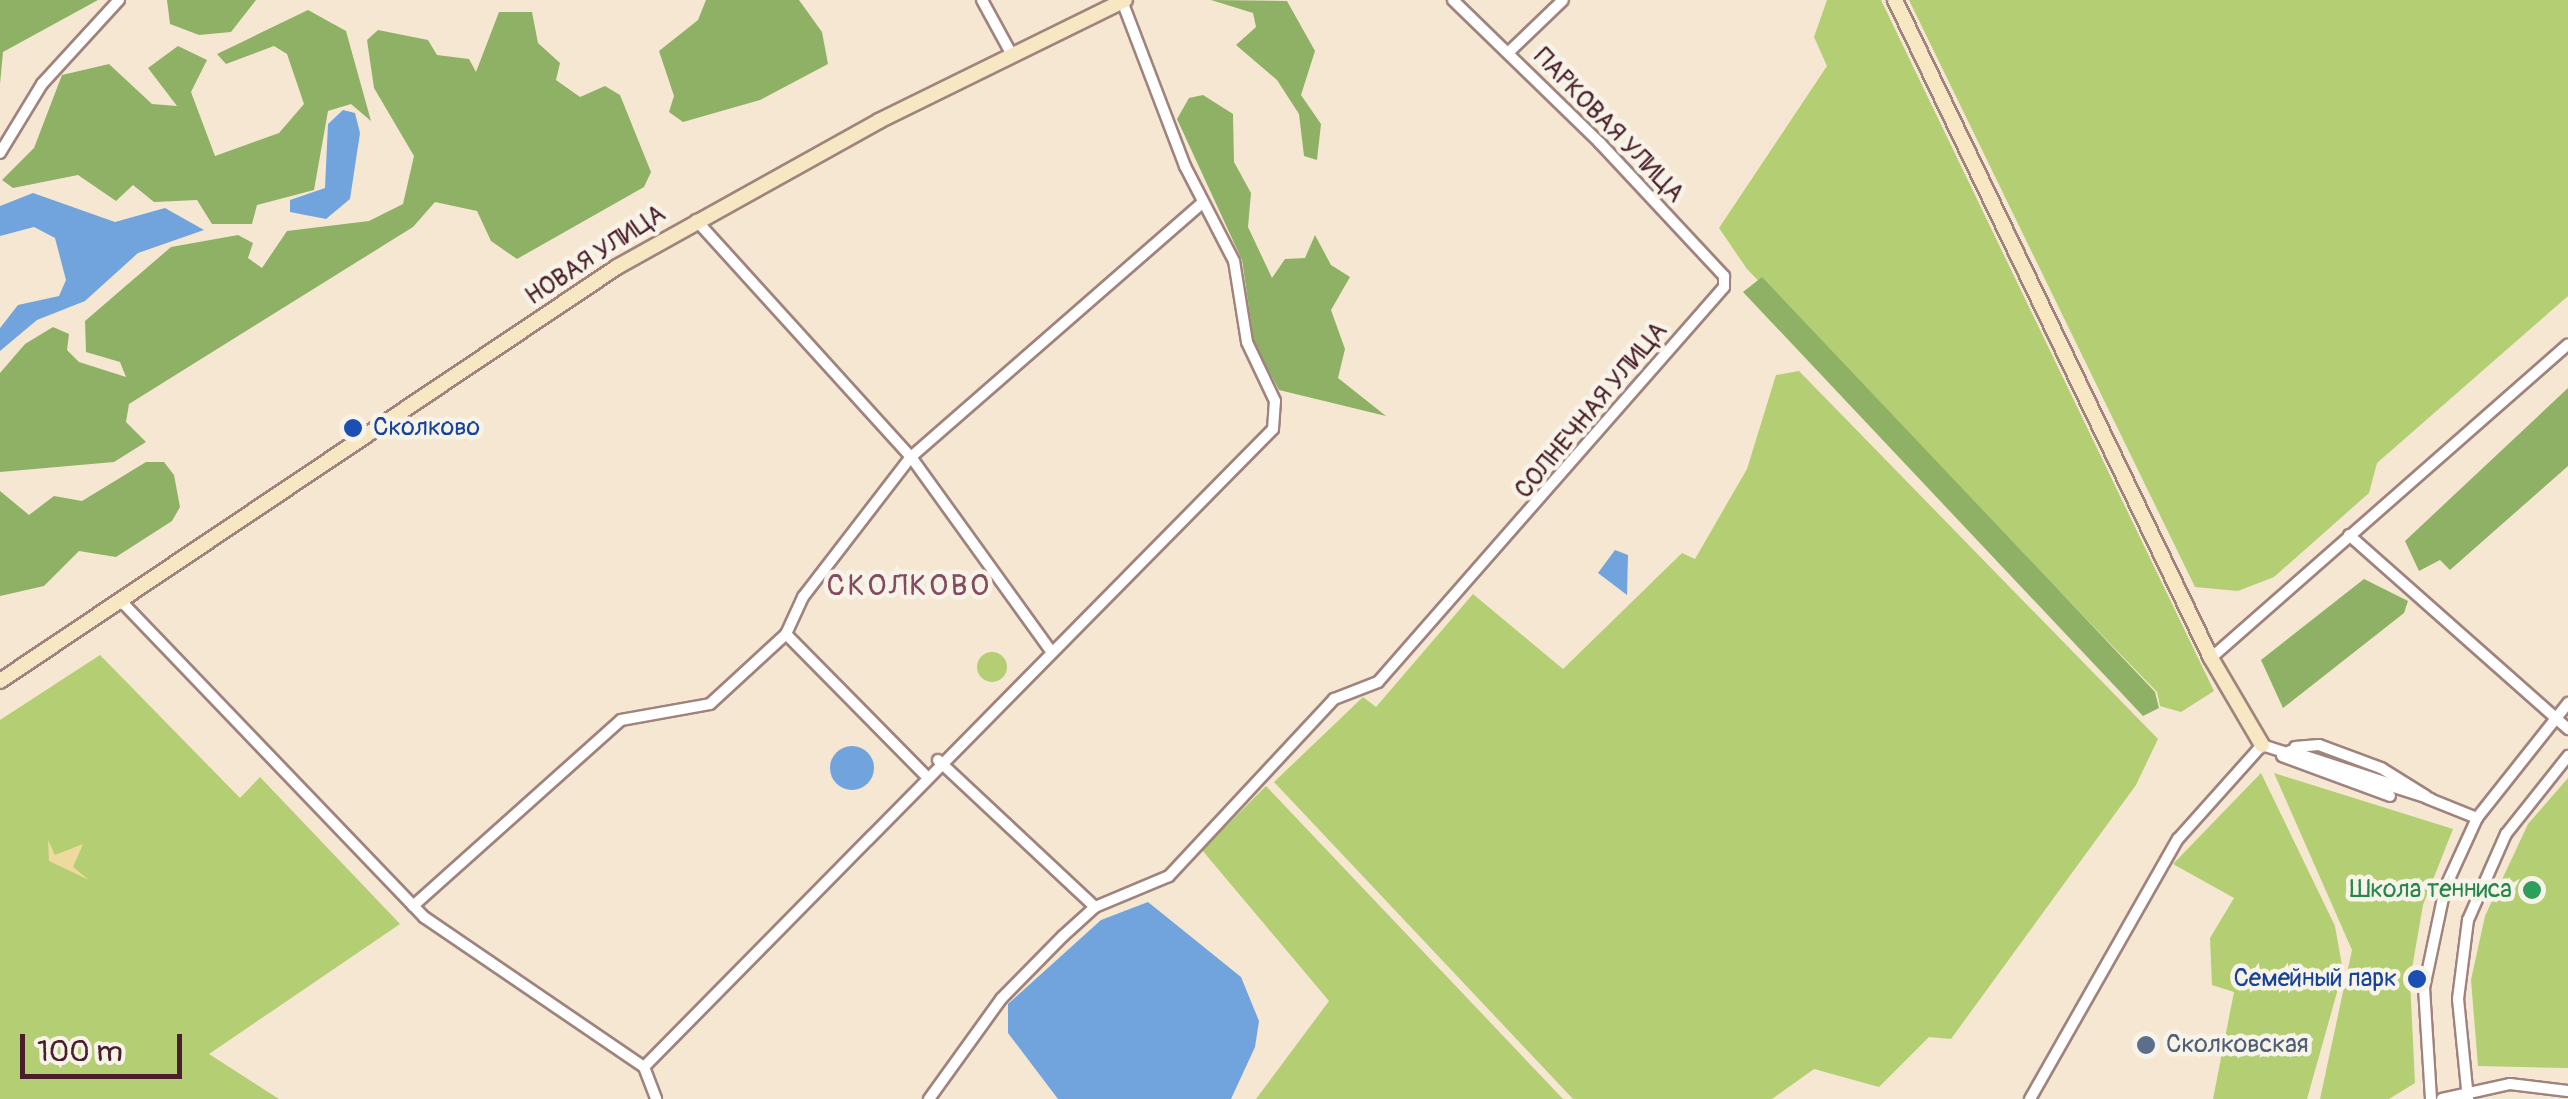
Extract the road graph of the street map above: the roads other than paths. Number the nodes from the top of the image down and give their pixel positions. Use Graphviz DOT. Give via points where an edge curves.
graph roads {
  1 [pos="119,0"];
  2 [pos="982,0"];
  3 [pos="1452,0"];
  4 [pos="1563,0"];
  5 [pos="1894,0"];
  6 [pos="1124,1"];
  7 [pos="1508,53"];
  8 [pos="1012,55"];
  9 [pos="0,153"];
  10 [pos="1201,204"];
  11 [pos="696,220"];
  12 [pos="1724,287"];
  13 [pos="2568,344"];
  14 [pos="911,457"];
  15 [pos="2348,534"];
  16 [pos="122,600"];
  17 [pos="786,634"];
  18 [pos="1050,650"];
  19 [pos="2211,658"];
  20 [pos="0,681"];
  21 [pos="2568,703"];
  22 [pos="2555,718"];
  23 [pos="2568,728"];
  24 [pos="2268,747"];
  25 [pos="2568,756"];
  26 [pos="938,760"];
  27 [pos="924,774"];
  28 [pos="2431,799"];
  29 [pos="2476,818"];
  30 [pos="413,906"];
  31 [pos="1095,907"];
  32 [pos="644,1066"];
  33 [pos="2568,1091"];
  34 [pos="2468,1095"];
  35 [pos="656,1099"];
  36 [pos="929,1099"];
  37 [pos="2030,1099"];
  38 [pos="2432,1099"];
  39 [pos="2442,1099"];
  1 -- 9 [label="street" via="42,84"];
  2 -- 8 [label="street"];
  3 -- 7 [label="street, ПАРКОВАЯ УЛИЦА"];
  4 -- 7 [label="street"];
  5 -- 19 [label="street"];
  6 -- 8 [label="street, НОВАЯ УЛИЦА"];
  6 -- 10 [label="street"];
  7 -- 12 [label="street, ПАРКОВАЯ УЛИЦА" via="1724,276"];
  8 -- 11 [label="street, НОВАЯ УЛИЦА"];
  10 -- 14 [label="street"];
  10 -- 18 [label="street" via="1234,261 1247,342 1276,421"];
  11 -- 14 [label="street"];
  11 -- 16 [label="street, НОВАЯ УЛИЦА"];
  12 -- 31 [label="street, СОЛНЕЧНАЯ УЛИЦА" via="1378,682 1344,692 1308,725 1168,876"];
  13 -- 15 [label="street"];
  14 -- 17 [label="street" via="803,597"];
  14 -- 18 [label="street"];
  15 -- 19 [label="street"];
  15 -- 22 [label="street"];
  16 -- 20 [label="street, НОВАЯ УЛИЦА"];
  16 -- 30 [label="street"];
  17 -- 27 [label="street"];
  17 -- 30 [label="street" via="710,704 622,720"];
  18 -- 26 [label="street"];
  19 -- 24 [label="street"];
  21 -- 22 [label="street"];
  22 -- 23 [label="street"];
  22 -- 29 [label="street"];
  24 -- 28 [label="street"];
  24 -- 28 [label="street" via="2318,745"];
  24 -- 37 [label="street" via="2178,839"];
  25 -- 34 [label="street" via="2506,834 2468,920 2458,999"];
  26 -- 27 [label="street"];
  26 -- 31 [label="street"];
  27 -- 32 [label="street"];
  28 -- 29 [label="street"];
  29 -- 38 [label="street" via="2428,952"];
  30 -- 32 [label="street"];
  31 -- 36 [label="street" via="1001,999"];
  32 -- 35 [label="street"];
  33 -- 34 [label="street" via="2510,1084"];
  34 -- 39 [label="street"];
}
